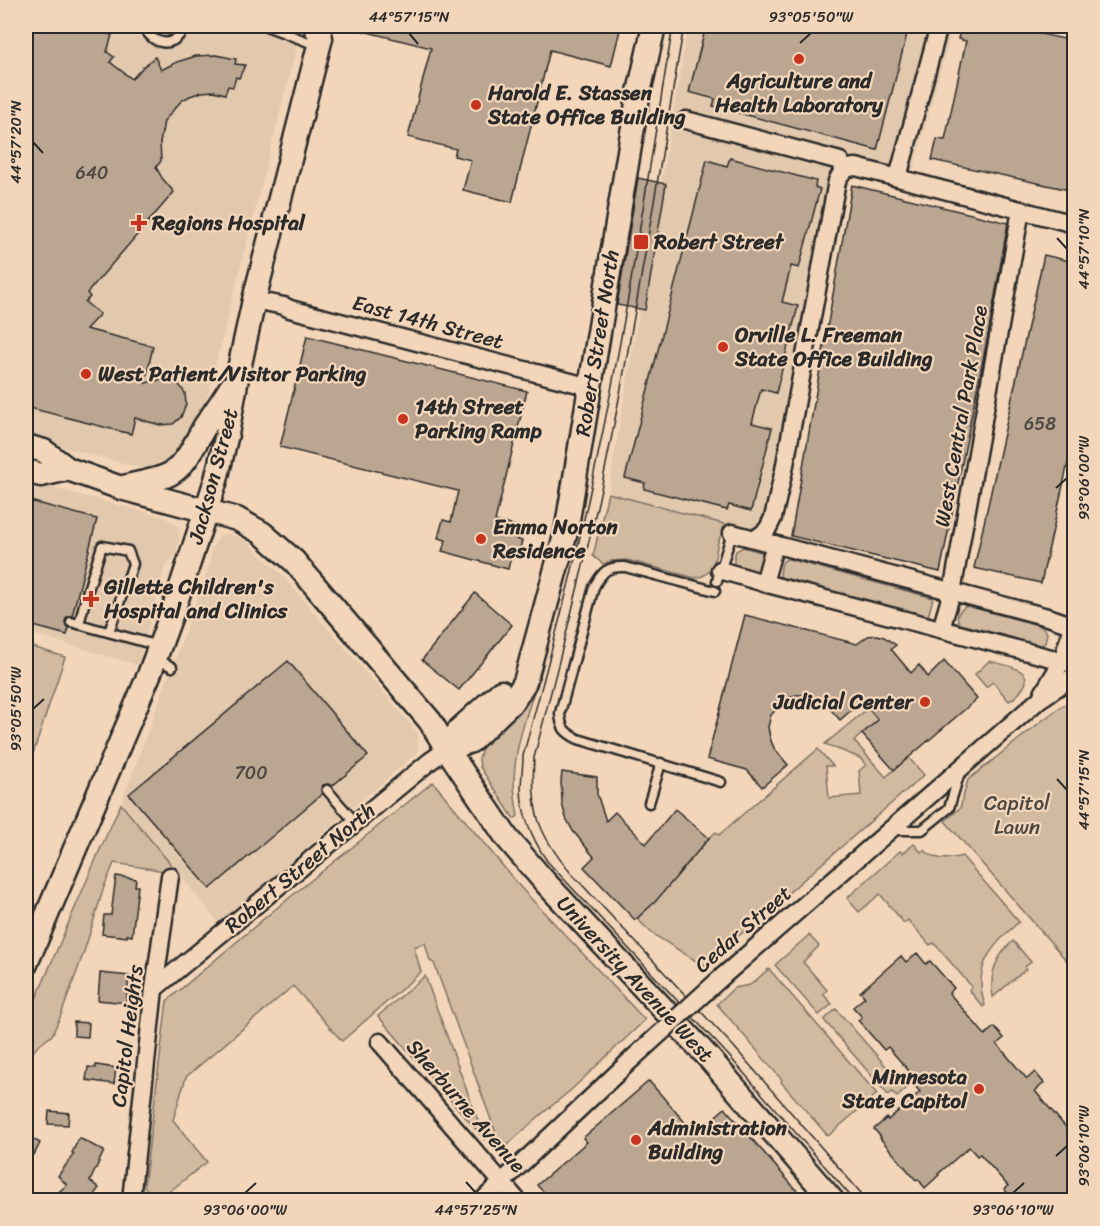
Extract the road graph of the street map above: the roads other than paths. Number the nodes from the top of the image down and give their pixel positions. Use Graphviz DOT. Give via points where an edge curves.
graph roads {
  1 [pos="143,26"];
  2 [pos="185,26"];
  3 [pos="266,26"];
  4 [pos="654,26"];
  5 [pos="939,26"];
  6 [pos="323,34"];
  7 [pos="686,120"];
  8 [pos="845,170"];
  9 [pos="898,177"];
  10 [pos="1022,210"];
  11 [pos="1074,224"];
  12 [pos="254,300"];
  13 [pos="237,378"];
  14 [pos="590,387"];
  15 [pos="26,446"];
  16 [pos="68,469"];
  17 [pos="26,471"];
  18 [pos="121,488"];
  19 [pos="206,510"];
  20 [pos="732,533"];
  21 [pos="756,539"];
  22 [pos="775,544"];
  23 [pos="718,576"];
  24 [pos="764,583"];
  25 [pos="715,591"];
  26 [pos="952,592"];
  27 [pos="1074,624"];
  28 [pos="941,629"];
  29 [pos="109,632"];
  30 [pos="162,657"];
  31 [pos="1068,662"];
  32 [pos="1074,676"];
  33 [pos="1040,699"];
  34 [pos="447,749"];
  35 [pos="661,763"];
  36 [pos="721,782"];
  37 [pos="327,790"];
  38 [pos="649,803"];
  39 [pos="355,822"];
  40 [pos="170,876"];
  41 [pos="26,964"];
  42 [pos="154,988"];
  43 [pos="380,1042"];
  44 [pos="501,1182"];
  45 [pos="132,1199"];
  46 [pos="483,1200"];
  47 [pos="517,1200"];
  48 [pos="832,1200"];
  1 -- 2 [label="lane" via="152,38 168,42"];
  3 -- 6 [label="lane"];
  4 -- 14 [label="main road, Robert Street North" via="638,97"];
  5 -- 9 [label="street"];
  6 -- 12 [label="main road, Jackson Street"];
  7 -- 8 [label="street" via="840,161"];
  8 -- 9 [label="street" via="856,167"];
  8 -- 21 [label="street" via="837,181 773,518"];
  9 -- 10 [label="street"];
  10 -- 11 [label="street"];
  10 -- 26 [label="street, West Central Park Place"];
  12 -- 13 [label="main road, Jackson Street"];
  12 -- 14 [label="street, East 14th Street"];
  13 -- 18 [label="main road" via="190,453 172,474"];
  13 -- 19 [label="main road, Jackson Street" via="222,457"];
  14 -- 34 [label="main road, Robert Street North" via="566,532 531,659 518,677 460,729"];
  15 -- 16 [label="main road" via="44,451"];
  16 -- 17 [label="main road" via="41,475"];
  16 -- 18 [label="main road, University Avenue West"];
  18 -- 19 [label="main road, University Avenue West"];
  19 -- 30 [label="main road, Jackson Street"];
  19 -- 34 [label="main road, University Avenue West" via="237,519 262,533 294,561 430,721"];
  20 -- 21 [label="street"];
  20 -- 23 [label="lane"];
  21 -- 22 [label="street"];
  22 -- 24 [label="street"];
  22 -- 26 [label="street"];
  23 -- 24 [label="street"];
  24 -- 28 [label="street"];
  25 -- 35 [label="lane" via="625,567 606,570 594,587 560,723 567,734 578,739"];
  26 -- 27 [label="street"];
  26 -- 28 [label="street, West Central Park Place"];
  27 -- 31 [label="street, Cedar Street"];
  28 -- 31 [label="street"];
  29 -- 29 [label="lane" via="133,564 128,551 102,546 75,623"];
  29 -- 30 [label="lane"];
  30 -- 41 [label="main road, Jackson Street" via="127,727"];
  31 -- 33 [label="street, Cedar Street"];
  32 -- 33 [label="street, Cedar Street"];
  33 -- 44 [label="street, Cedar Street, bridge" via="723,976"];
  34 -- 39 [label="street, Robert Street North"];
  34 -- 48 [label="main road, University Avenue West" via="522,856 709,1058"];
  35 -- 36 [label="lane"];
  35 -- 38 [label="lane"];
  37 -- 39 [label="lane"];
  39 -- 42 [label="street, Robert Street North"];
  40 -- 42 [label="street, Capitol Heights"];
  42 -- 45 [label="street, Capitol Heights"];
  43 -- 44 [label="street, Sherburne Avenue"];
  44 -- 46 [label="street, Cedar Street"];
  44 -- 47 [label="street, Sherburne Avenue"];
}
